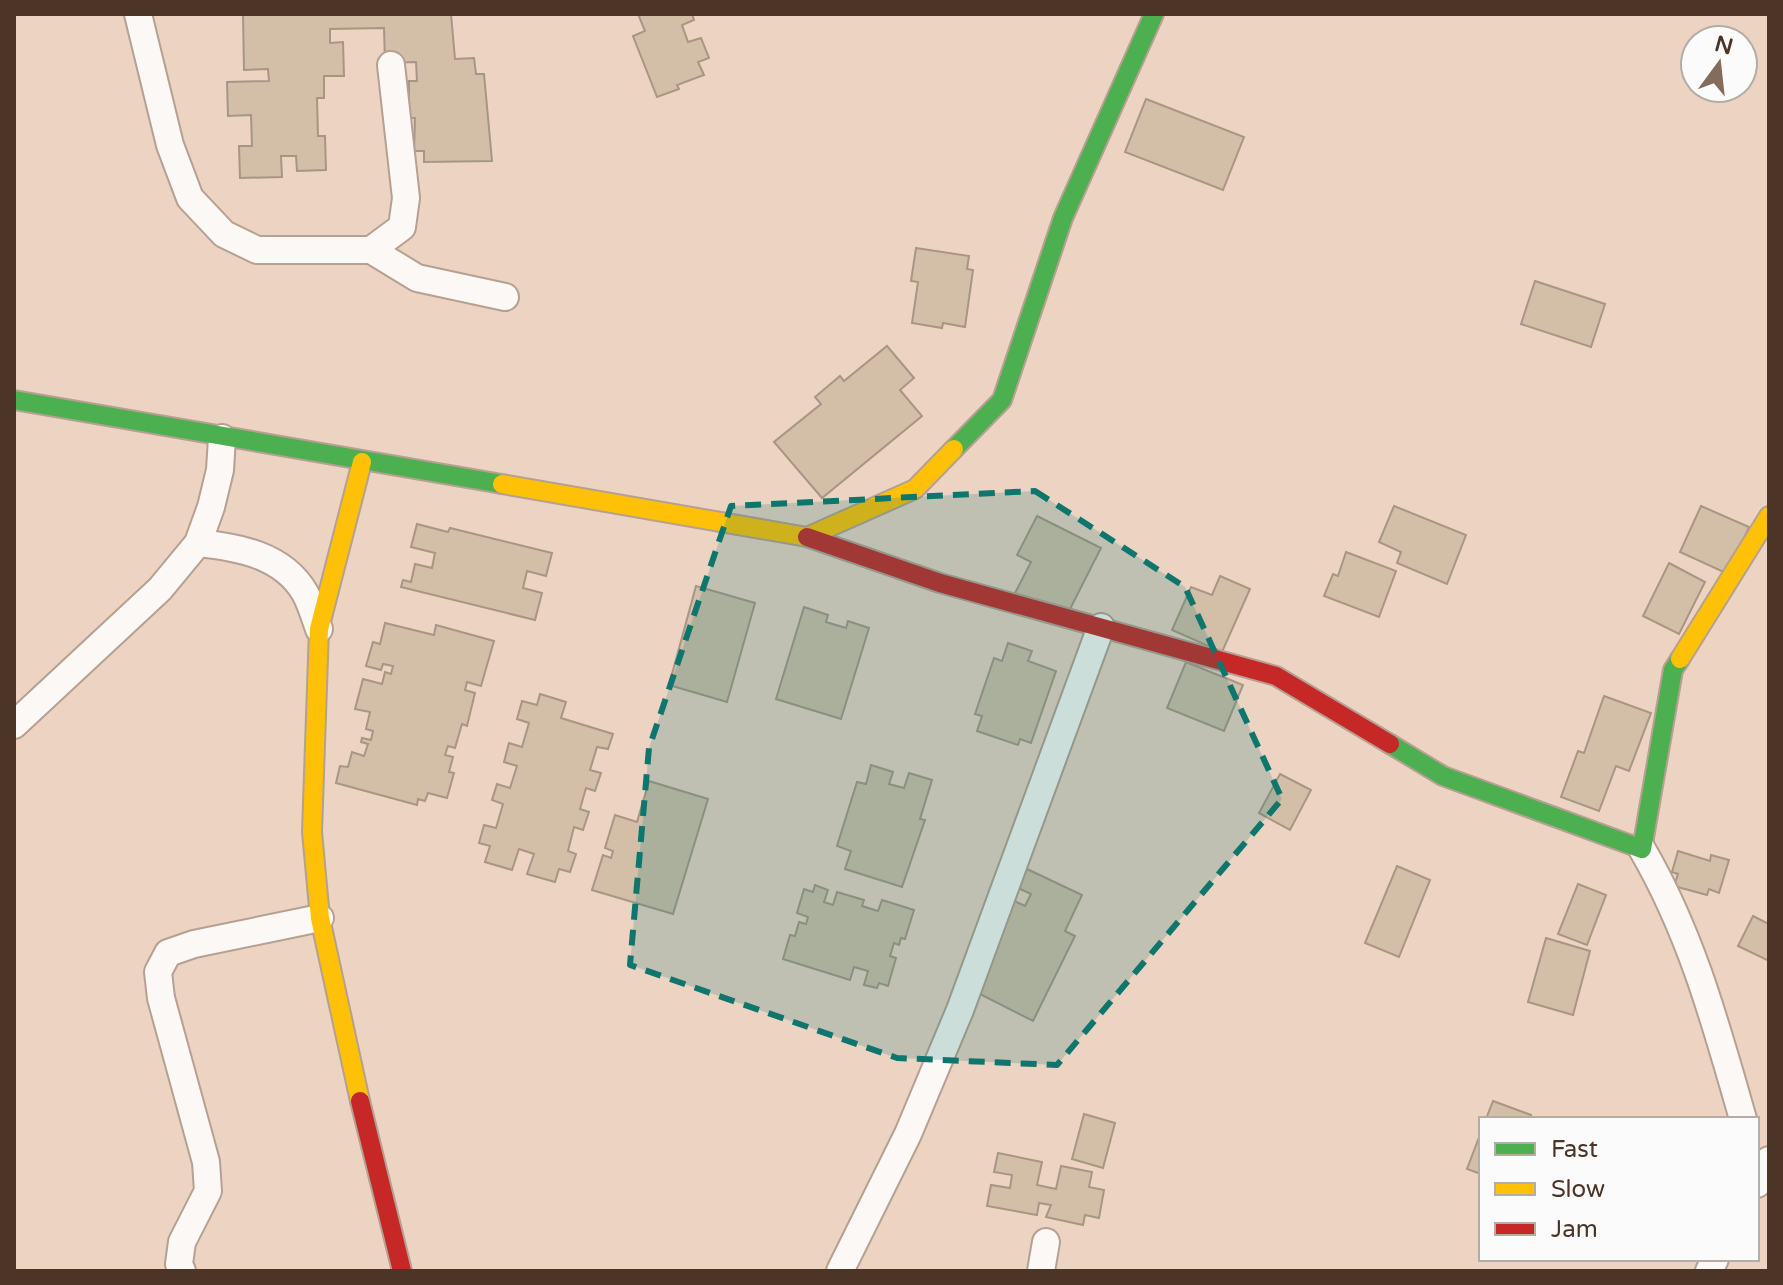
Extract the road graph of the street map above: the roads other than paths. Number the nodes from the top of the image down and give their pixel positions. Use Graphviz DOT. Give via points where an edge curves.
graph roads {
  1 [pos="138,14"];
  2 [pos="1154,14"];
  3 [pos="391,65"];
  4 [pos="371,250"];
  5 [pos="505,297"];
  6 [pos="14,400"];
  7 [pos="222,438"];
  8 [pos="362,462"];
  9 [pos="1769,516"];
  10 [pos="807,537"];
  11 [pos="198,543"];
  12 [pos="1101,627"];
  13 [pos="319,629"];
  14 [pos="14,725"];
  15 [pos="1642,849"];
  16 [pos="320,918"];
  17 [pos="1742,1117"];
  18 [pos="1046,1242"];
  19 [pos="182,1271"];
  20 [pos="402,1271"];
  21 [pos="840,1271"];
  22 [pos="1041,1271"];
  1 -- 4 [label="street" via="170,145 190,198 224,234 257,250"];
  2 -- 10 [label="street" via="1063,218 1002,400 915,489"];
  3 -- 4 [label="street" via="406,198 402,227"];
  4 -- 5 [label="street" via="417,278"];
  6 -- 7 [label="street"];
  7 -- 8 [label="street"];
  7 -- 11 [label="street" via="220,470"];
  8 -- 10 [label="street"];
  8 -- 13 [label="street"];
  9 -- 15 [label="street" via="1673,670"];
  10 -- 12 [label="street" via="940,583"];
  11 -- 13 [label="street" via="234,547 286,571 304,592"];
  11 -- 14 [label="street" via="160,589"];
  12 -- 15 [label="street" via="1276,676 1443,776"];
  12 -- 21 [label="street" via="960,1010 908,1134"];
  13 -- 16 [label="street" via="312,832"];
  15 -- 17 [label="street" via="1665,888 1701,974"];
  16 -- 19 [label="street" via="194,944 168,953 158,972 206,1162 208,1191 182,1242"];
  16 -- 20 [label="street"];
  18 -- 22 [label="street"];
}
